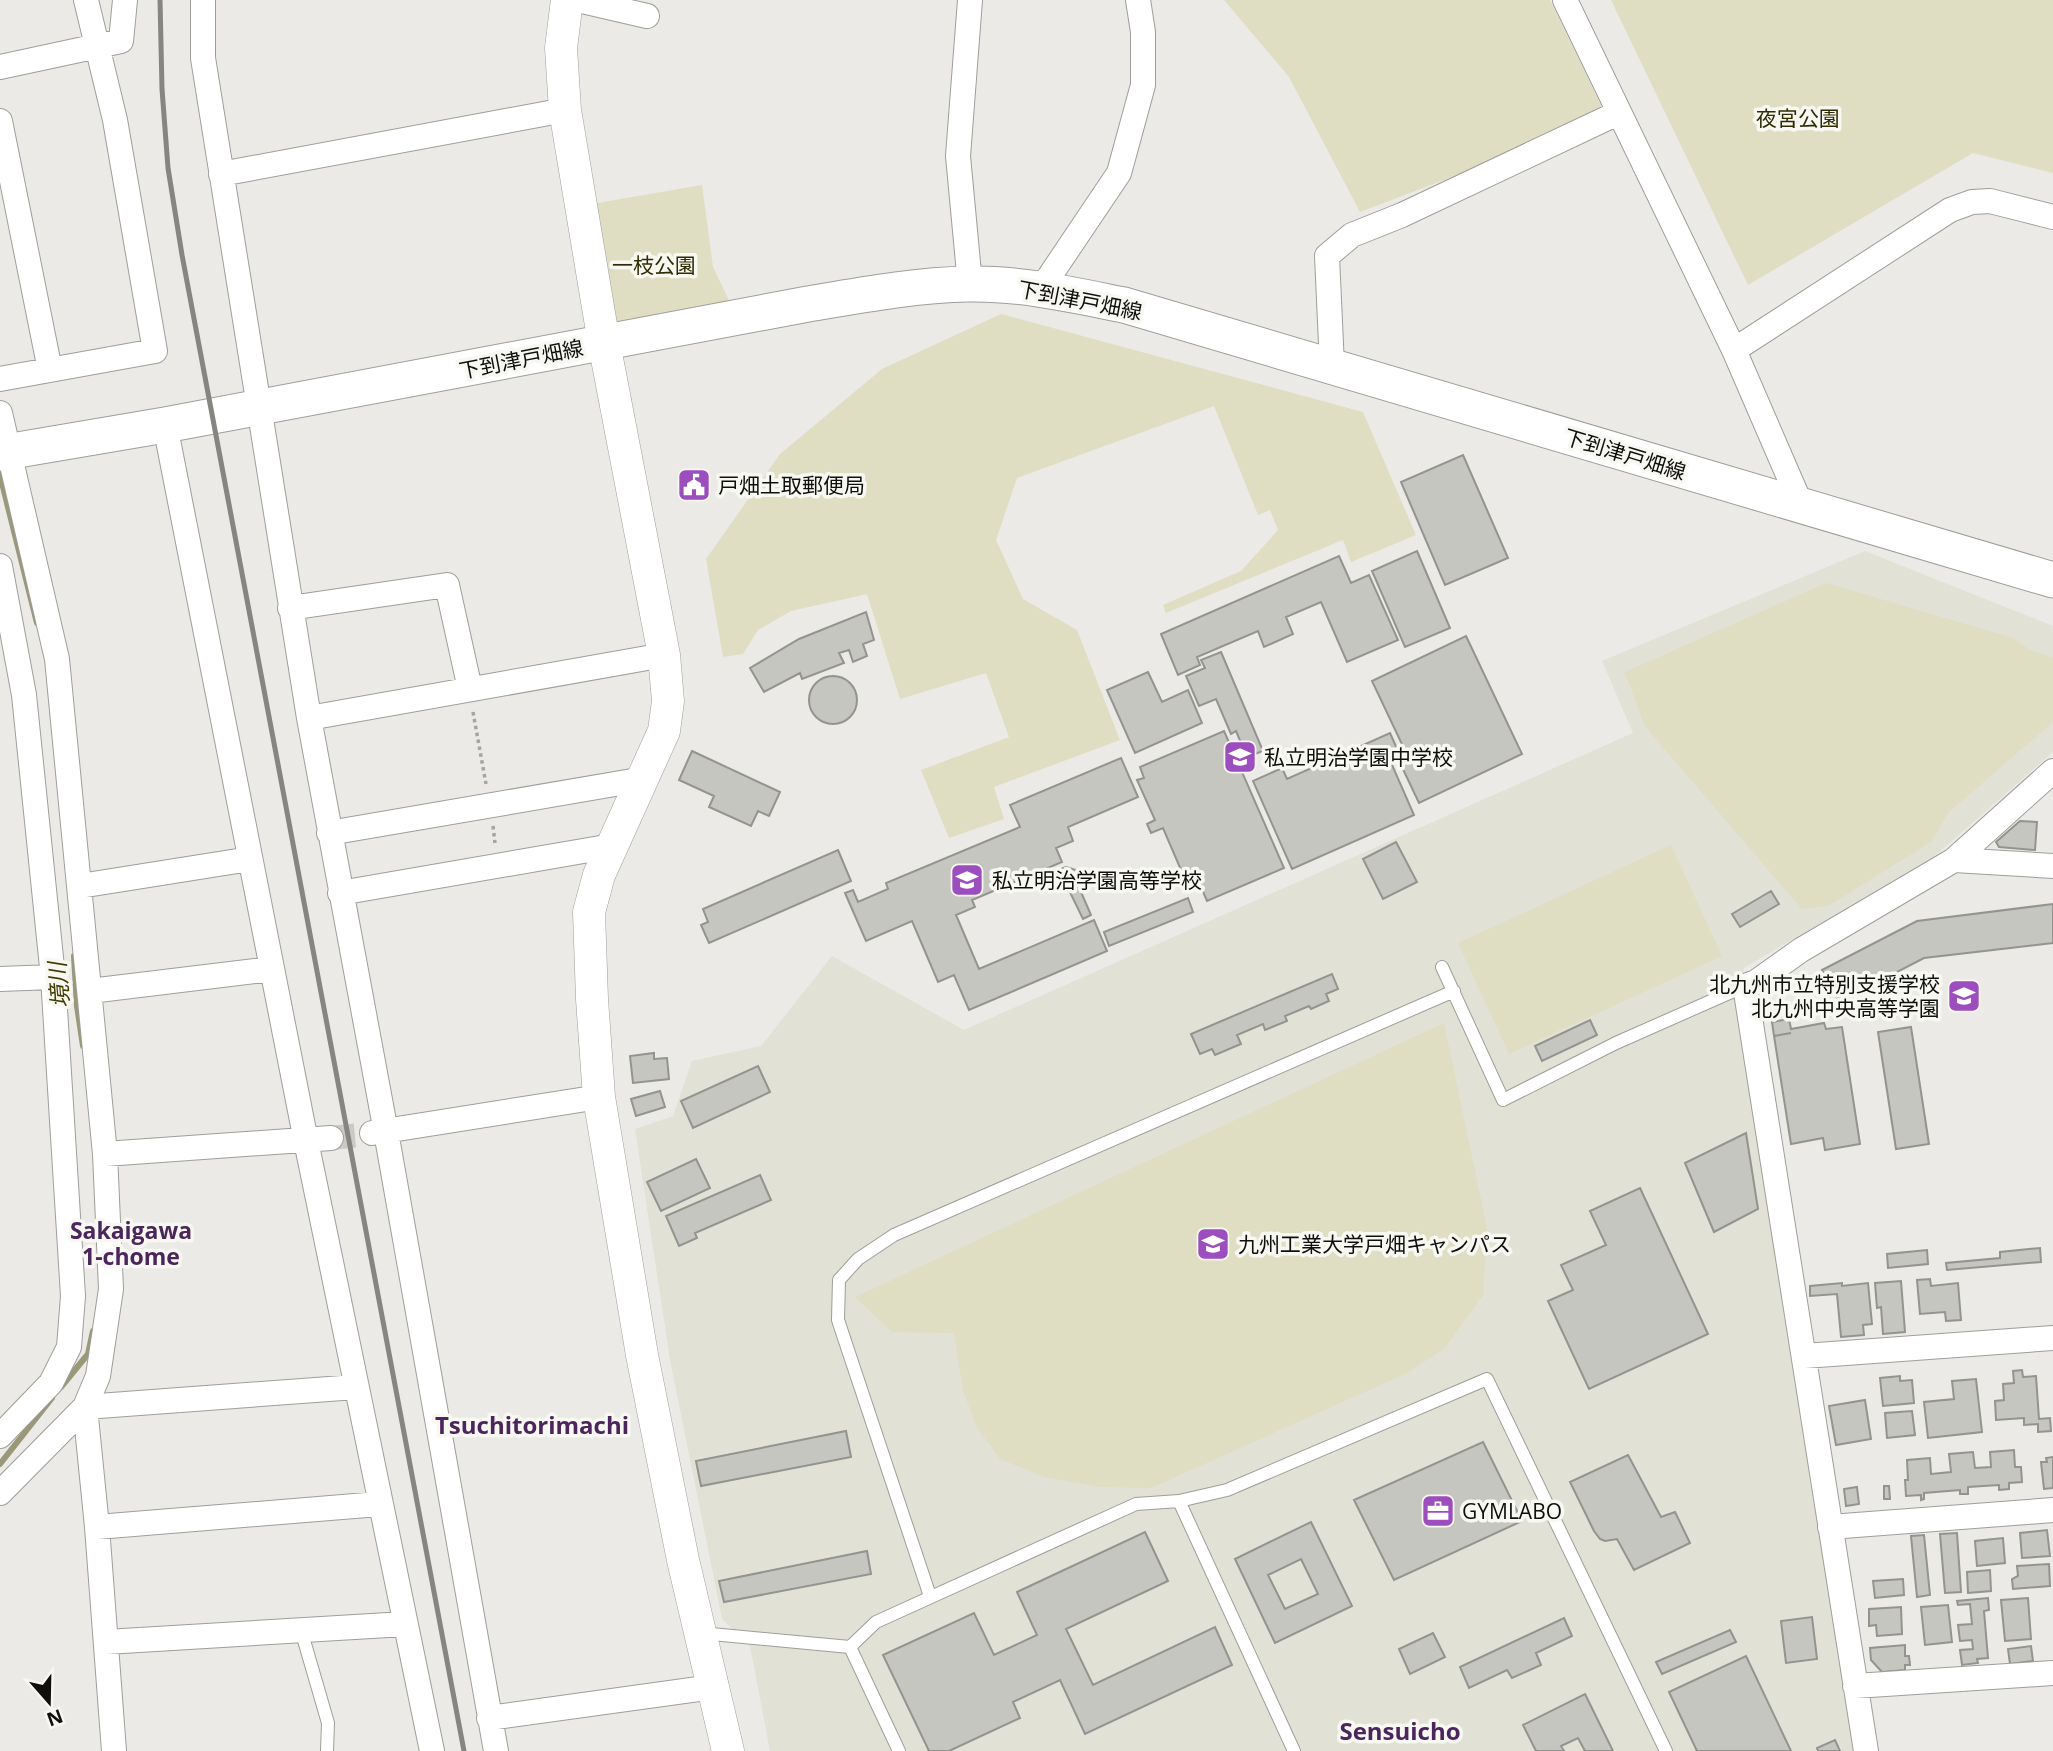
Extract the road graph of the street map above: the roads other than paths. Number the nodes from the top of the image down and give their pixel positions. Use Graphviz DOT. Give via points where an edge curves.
graph roads {
  1 [pos="86,0"];
  2 [pos="125,0"];
  3 [pos="203,0"];
  4 [pos="567,0"];
  5 [pos="578,0"];
  6 [pos="970,0"];
  7 [pos="1138,0"];
  8 [pos="1564,0"];
  9 [pos="647,16"];
  10 [pos="99,45"];
  11 [pos="0,67"];
  12 [pos="565,110"];
  13 [pos="1618,113"];
  14 [pos="0,121"];
  15 [pos="221,174"];
  16 [pos="2053,217"];
  17 [pos="970,284"];
  18 [pos="1041,289"];
  19 [pos="604,343"];
  20 [pos="1734,350"];
  21 [pos="1332,366"];
  22 [pos="50,370"];
  23 [pos="0,379"];
  24 [pos="260,407"];
  25 [pos="0,414"];
  26 [pos="165,425"];
  27 [pos="4,452"];
  28 [pos="1802,507"];
  29 [pos="0,566"];
  30 [pos="2053,580"];
  31 [pos="290,608"];
  32 [pos="664,655"];
  33 [pos="470,689"];
  34 [pos="309,718"];
  35 [pos="2053,771"];
  36 [pos="644,779"];
  37 [pos="329,833"];
  38 [pos="612,846"];
  39 [pos="250,859"];
  40 [pos="1954,860"];
  41 [pos="2053,866"];
  42 [pos="80,886"];
  43 [pos="340,893"];
  44 [pos="1442,967"];
  45 [pos="272,969"];
  46 [pos="52,977"];
  47 [pos="0,979"];
  48 [pos="1745,986"];
  49 [pos="90,991"];
  50 [pos="1454,991"];
  51 [pos="599,1097"];
  52 [pos="378,1133"];
  53 [pos="331,1138"];
  54 [pos="306,1141"];
  55 [pos="105,1154"];
  56 [pos="2053,1338"];
  57 [pos="1804,1356"];
  58 [pos="356,1387"];
  59 [pos="85,1407"];
  60 [pos="0,1436"];
  61 [pos="0,1493"];
  62 [pos="1180,1501"];
  63 [pos="379,1504"];
  64 [pos="2053,1510"];
  65 [pos="97,1527"];
  66 [pos="1830,1527"];
  67 [pos="930,1596"];
  68 [pos="405,1623"];
  69 [pos="301,1630"];
  70 [pos="701,1633"];
  71 [pos="106,1642"];
  72 [pos="850,1647"];
  73 [pos="2053,1673"];
  74 [pos="1855,1686"];
  75 [pos="713,1687"];
  76 [pos="489,1718"];
  77 [pos="114,1751"];
  78 [pos="327,1751"];
  79 [pos="432,1751"];
  80 [pos="496,1751"];
  81 [pos="728,1751"];
  82 [pos="899,1751"];
  83 [pos="1294,1751"];
  84 [pos="1666,1751"];
  85 [pos="1866,1751"];
  1 -- 10 [label="street"];
  2 -- 10 [label="street" via="121,41"];
  3 -- 15 [label="street" via="203,58"];
  4 -- 12 [label="street" via="561,48"];
  5 -- 9 [label="street"];
  6 -- 17 [label="street" via="958,156"];
  7 -- 18 [label="street" via="1143,85 1119,173"];
  8 -- 13 [label="street"];
  10 -- 11 [label="street"];
  10 -- 22 [label="street" via="155,351"];
  12 -- 15 [label="street"];
  12 -- 19 [label="street"];
  13 -- 20 [label="street"];
  13 -- 21 [label="street" via="1352,235 1326,256"];
  14 -- 22 [label="street"];
  15 -- 24 [label="street"];
  16 -- 20 [label="street" via="1990,201 1950,210"];
  17 -- 18 [label="main road, 下到津戸畑線"];
  17 -- 19 [label="main road, 下到津戸畑線" via="892,290"];
  18 -- 21 [label="main road, 下到津戸畑線" via="1124,305"];
  19 -- 24 [label="main road, 下到津戸畑線"];
  19 -- 32 [label="street"];
  20 -- 28 [label="street"];
  21 -- 28 [label="main road, 下到津戸畑線"];
  22 -- 23 [label="street"];
  24 -- 26 [label="main road, 下到津戸畑線"];
  24 -- 31 [label="street"];
  25 -- 27 [label="street"];
  26 -- 27 [label="main road, 下到津戸畑線"];
  26 -- 39 [label="street"];
  27 -- 42 [label="street" via="57,659"];
  28 -- 30 [label="main road, 下到津戸畑線"];
  29 -- 46 [label="street" via="24,695"];
  31 -- 33 [label="street" via="447,585"];
  31 -- 34 [label="street"];
  32 -- 33 [label="street"];
  32 -- 36 [label="street" via="668,701 664,731"];
  33 -- 34 [label="street"];
  34 -- 37 [label="street"];
  35 -- 40 [label="street"];
  36 -- 37 [label="street"];
  36 -- 38 [label="street"];
  37 -- 43 [label="street"];
  38 -- 43 [label="street"];
  38 -- 51 [label="street" via="589,912"];
  39 -- 42 [label="street"];
  39 -- 45 [label="street"];
  40 -- 41 [label="street"];
  40 -- 48 [label="street"];
  42 -- 49 [label="street"];
  43 -- 52 [label="street"];
  44 -- 50 [label="lane"];
  45 -- 49 [label="street"];
  45 -- 54 [label="street"];
  46 -- 47 [label="street"];
  46 -- 60 [label="street" via="73,1296 69,1347 51,1383"];
  48 -- 50 [label="lane" via="1503,1100"];
  48 -- 57 [label="street"];
  49 -- 55 [label="street"];
  50 -- 67 [label="lane" via="894,1235 858,1259 839,1280 838,1320"];
  51 -- 52 [label="street"];
  51 -- 70 [label="street" via="642,1355"];
  52 -- 76 [label="street"];
  53 -- 54 [label="street"];
  54 -- 55 [label="street"];
  54 -- 58 [label="street"];
  55 -- 59 [label="street" via="111,1289 98,1376"];
  56 -- 57 [label="street"];
  57 -- 66 [label="street"];
  58 -- 59 [label="street"];
  58 -- 63 [label="street"];
  59 -- 61 [label="street"];
  59 -- 65 [label="street"];
  62 -- 67 [label="lane" via="1136,1504"];
  62 -- 83 [label="lane"];
  62 -- 84 [label="lane" via="1227,1490 1487,1379"];
  63 -- 65 [label="street"];
  63 -- 68 [label="street"];
  64 -- 66 [label="street"];
  65 -- 71 [label="street"];
  66 -- 74 [label="street"];
  67 -- 72 [label="lane" via="876,1622"];
  68 -- 69 [label="street"];
  68 -- 79 [label="street"];
  69 -- 71 [label="street"];
  69 -- 78 [label="lane" via="328,1723"];
  70 -- 72 [label="lane"];
  70 -- 75 [label="street"];
  71 -- 77 [label="street"];
  72 -- 82 [label="lane"];
  73 -- 74 [label="street"];
  74 -- 85 [label="street"];
  75 -- 76 [label="street"];
  75 -- 81 [label="street"];
  76 -- 80 [label="street"];
}
